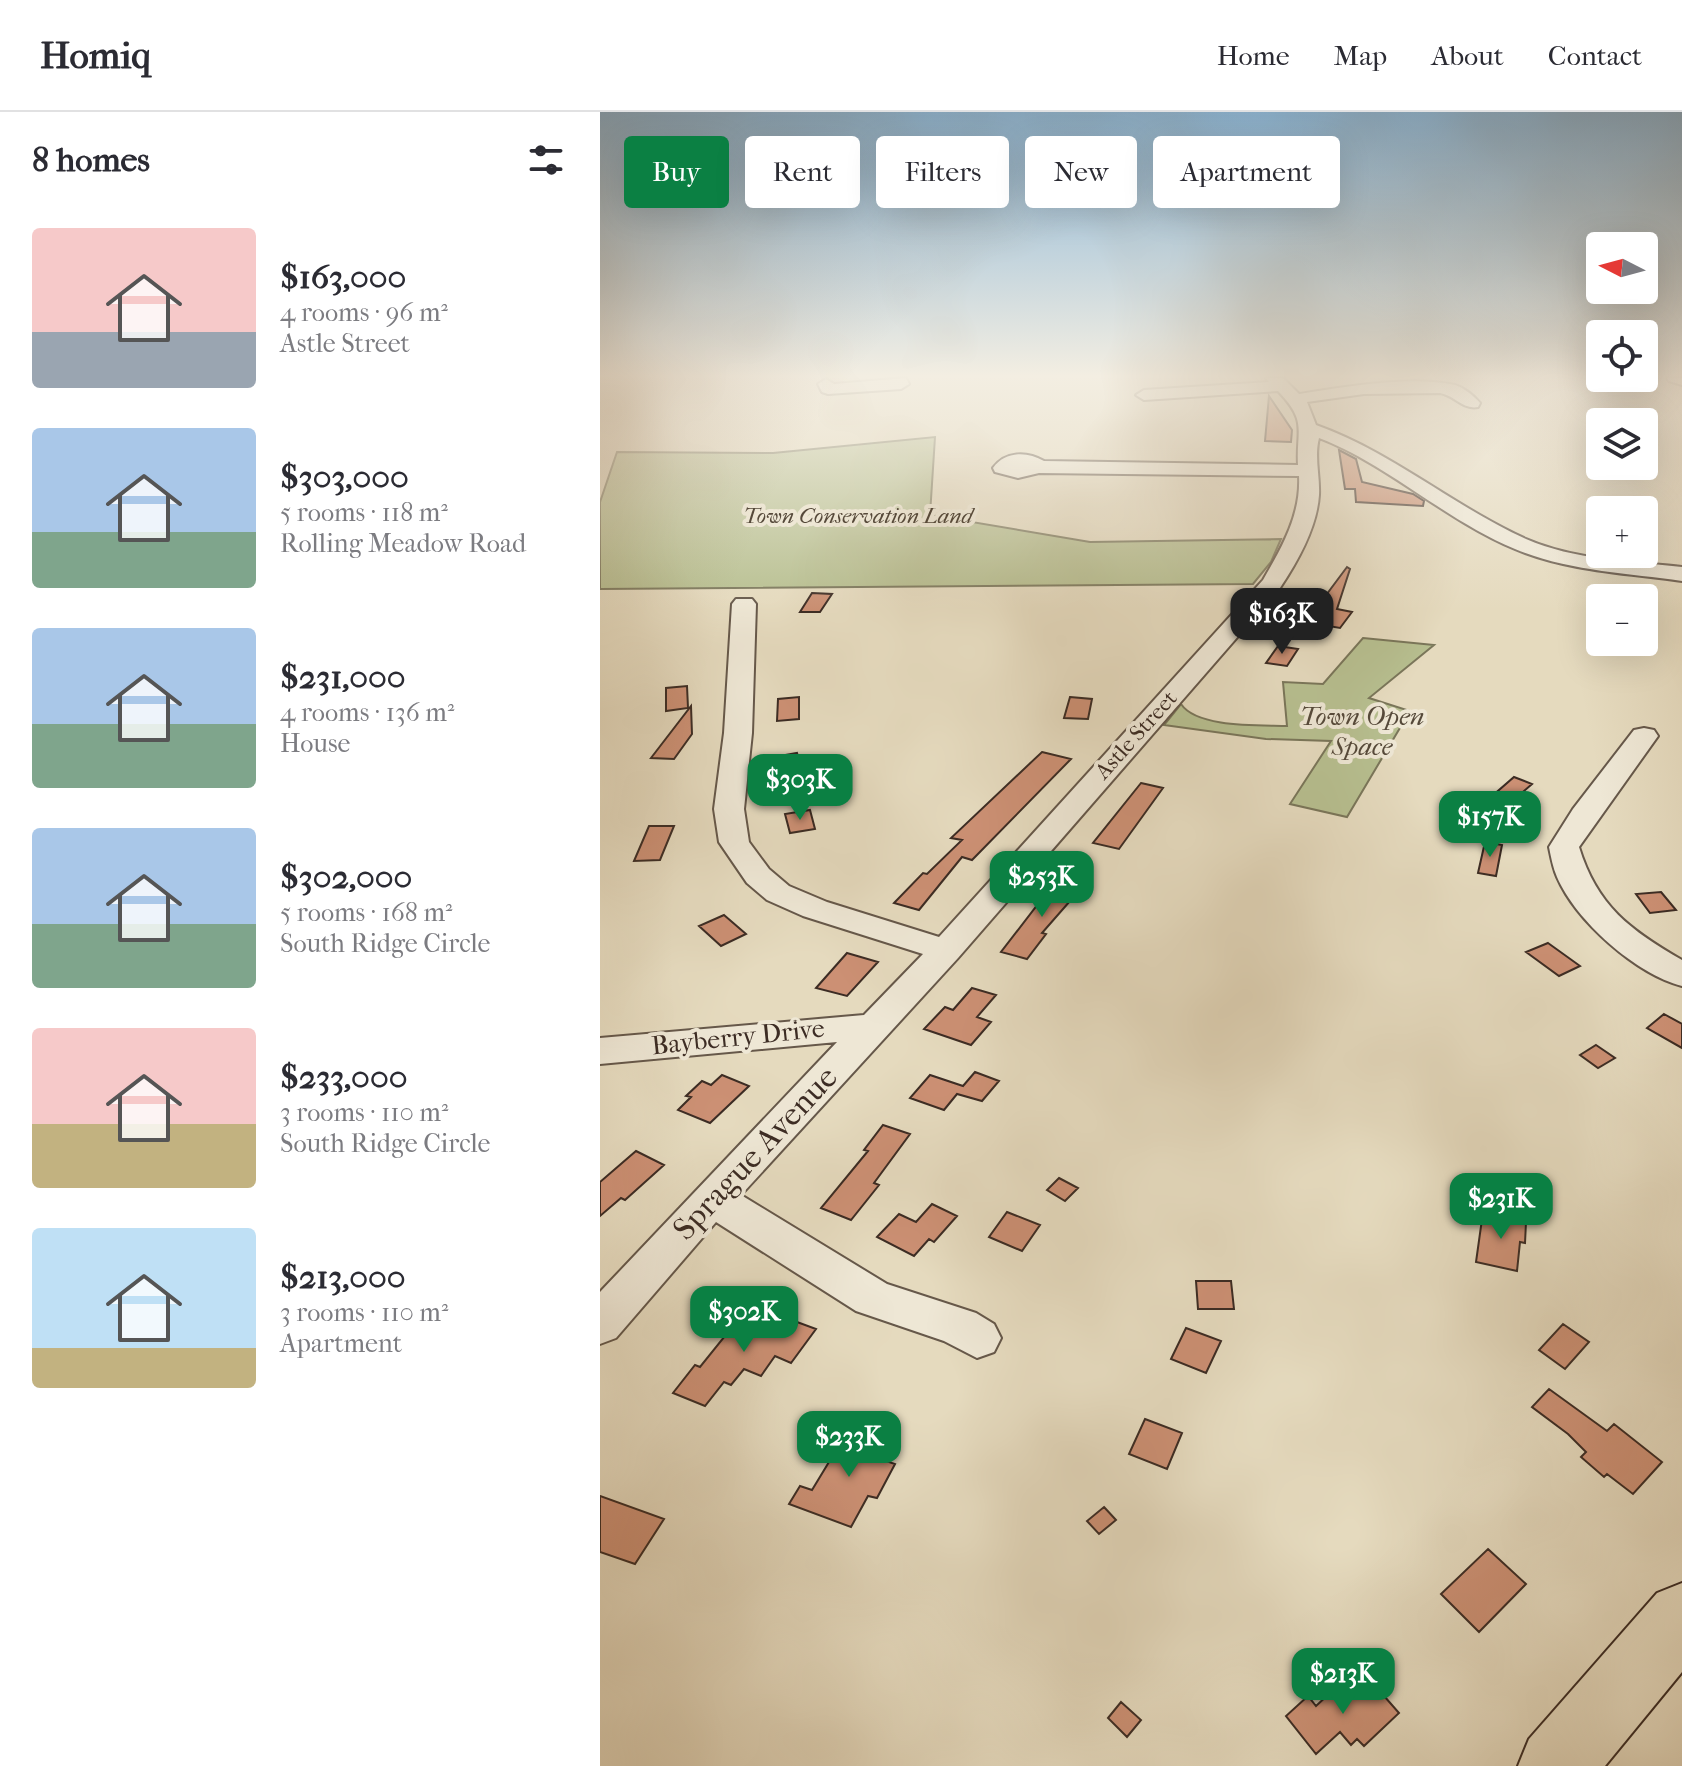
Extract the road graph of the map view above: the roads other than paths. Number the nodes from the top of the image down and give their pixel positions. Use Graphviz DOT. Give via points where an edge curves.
graph roads {
  1 [pos="1305,455"];
  2 [pos="1366,455"];
  3 [pos="1039,467"];
  4 [pos="1307,471"];
  5 [pos="1682,574"];
  6 [pos="744,604"];
  7 [pos="1644,736"];
  8 [pos="946,950"];
  9 [pos="1682,975"];
  10 [pos="876,1026"];
  11 [pos="600,1051"];
  12 [pos="847,1055"];
  13 [pos="712,1198"];
  14 [pos="600,1324"];
  15 [pos="977,1338"];
  16 [pos="1663,1639"];
  17 [pos="1556,1766"];
  1 -- 4 [label="street, Astle Street"];
  2 -- 5 [label="street" via="1459,513 1529,547"];
  3 -- 4 [label="street"];
  4 -- 8 [label="street, Astle Street" via="1307,510 1272,583"];
  6 -- 8 [label="street" via="729,809 734,842 758,876 778,893"];
  7 -- 9 [label="street" via="1564,847 1573,878 1593,907 1621,935"];
  8 -- 10 [label="street, Astle Street"];
  10 -- 11 [label="street, Bayberry Drive"];
  10 -- 12 [label="street, Astle Street"];
  12 -- 13 [label="street, Sprague Avenue"];
  13 -- 14 [label="street, Sprague Avenue"];
  13 -- 15 [label="street" via="872,1298 960,1327"];
  16 -- 17 [label="main road"];
}
